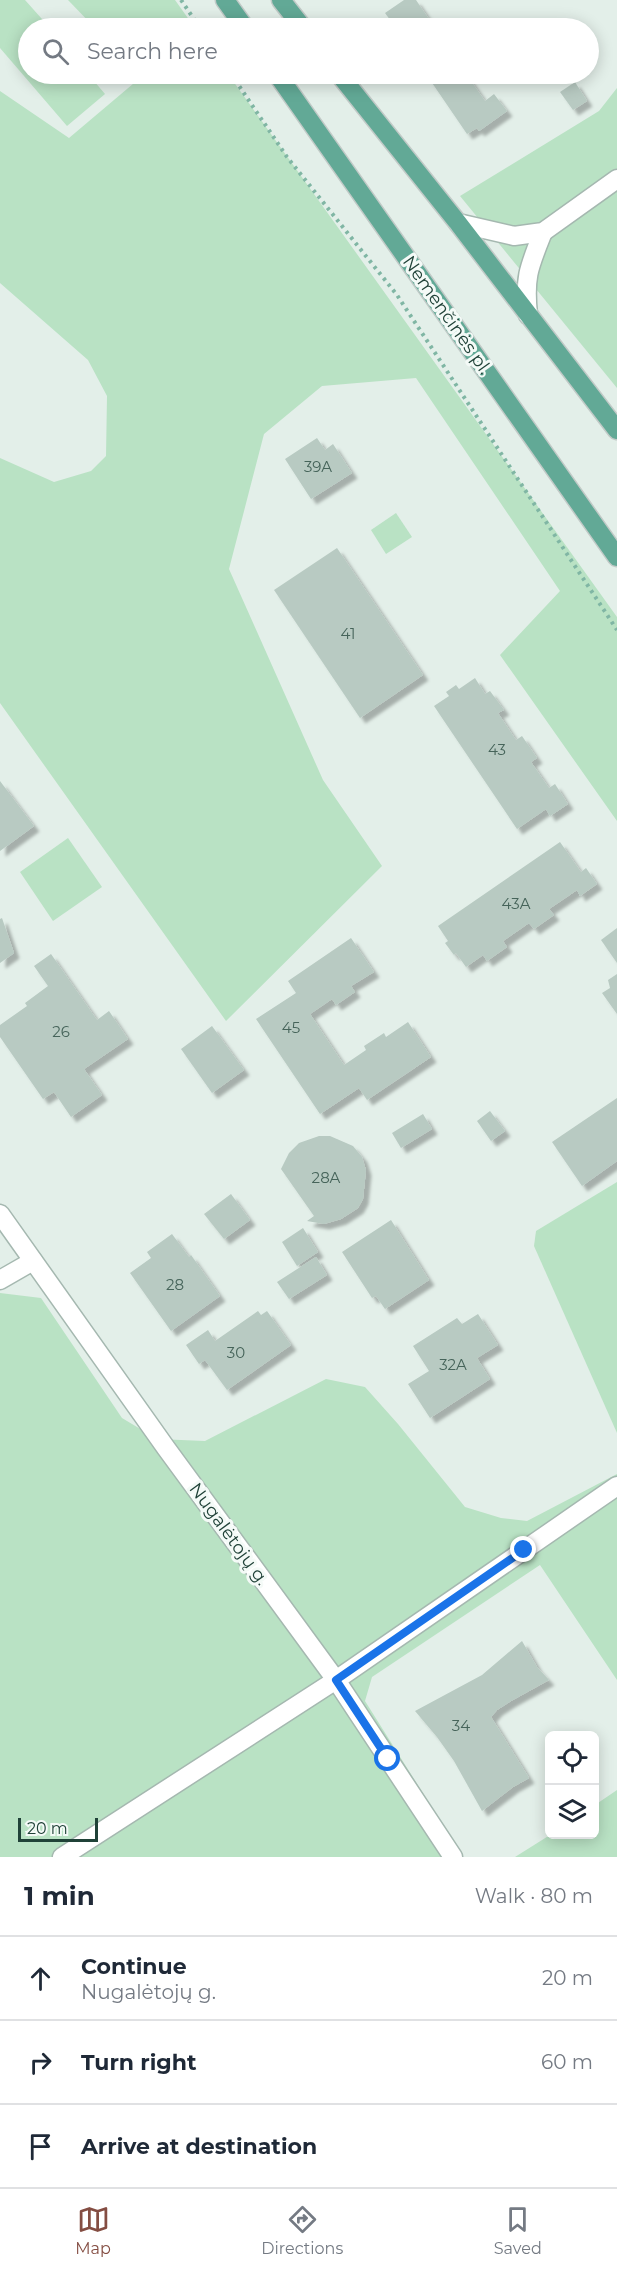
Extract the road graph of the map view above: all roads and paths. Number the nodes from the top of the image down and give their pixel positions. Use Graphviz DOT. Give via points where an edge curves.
graph roads {
  1 [pos="181,0"];
  2 [pos="225,0"];
  3 [pos="281,0"];
  4 [pos="193,18"];
  5 [pos="238,18"];
  6 [pos="295,18"];
  7 [pos="238,84"];
  8 [pos="284,84"];
  9 [pos="347,84"];
  10 [pos="617,179"];
  11 [pos="458,223"];
  12 [pos="543,232"];
  13 [pos="528,315"];
  14 [pos="617,430"];
  15 [pos="617,557"];
  16 [pos="617,630"];
  17 [pos="0,1214"];
  18 [pos="33,1261"];
  19 [pos="0,1281"];
  20 [pos="617,1486"];
  21 [pos="336,1680"];
  22 [pos="62,1857"];
  23 [pos="453,1857"];
  1 -- 4 [label="path"];
  2 -- 5 [label="main road"];
  3 -- 6 [label="main road"];
  7 -- 16 [label="path" via="287,157 398,295"];
  8 -- 15 [label="main road, Nemenčinės pl."];
  9 -- 11 [label="main road"];
  10 -- 12 [label="street"];
  11 -- 12 [label="street" via="514,236"];
  11 -- 13 [label="main road"];
  12 -- 13 [label="street" via="528,267"];
  13 -- 14 [label="main road"];
  17 -- 18 [label="street, Nugalėtojų g."];
  18 -- 19 [label="street"];
  18 -- 21 [label="street, Nugalėtojų g."];
  20 -- 21 [label="street"];
  21 -- 22 [label="street"];
  21 -- 23 [label="street, Nugalėtojų g."];
}
